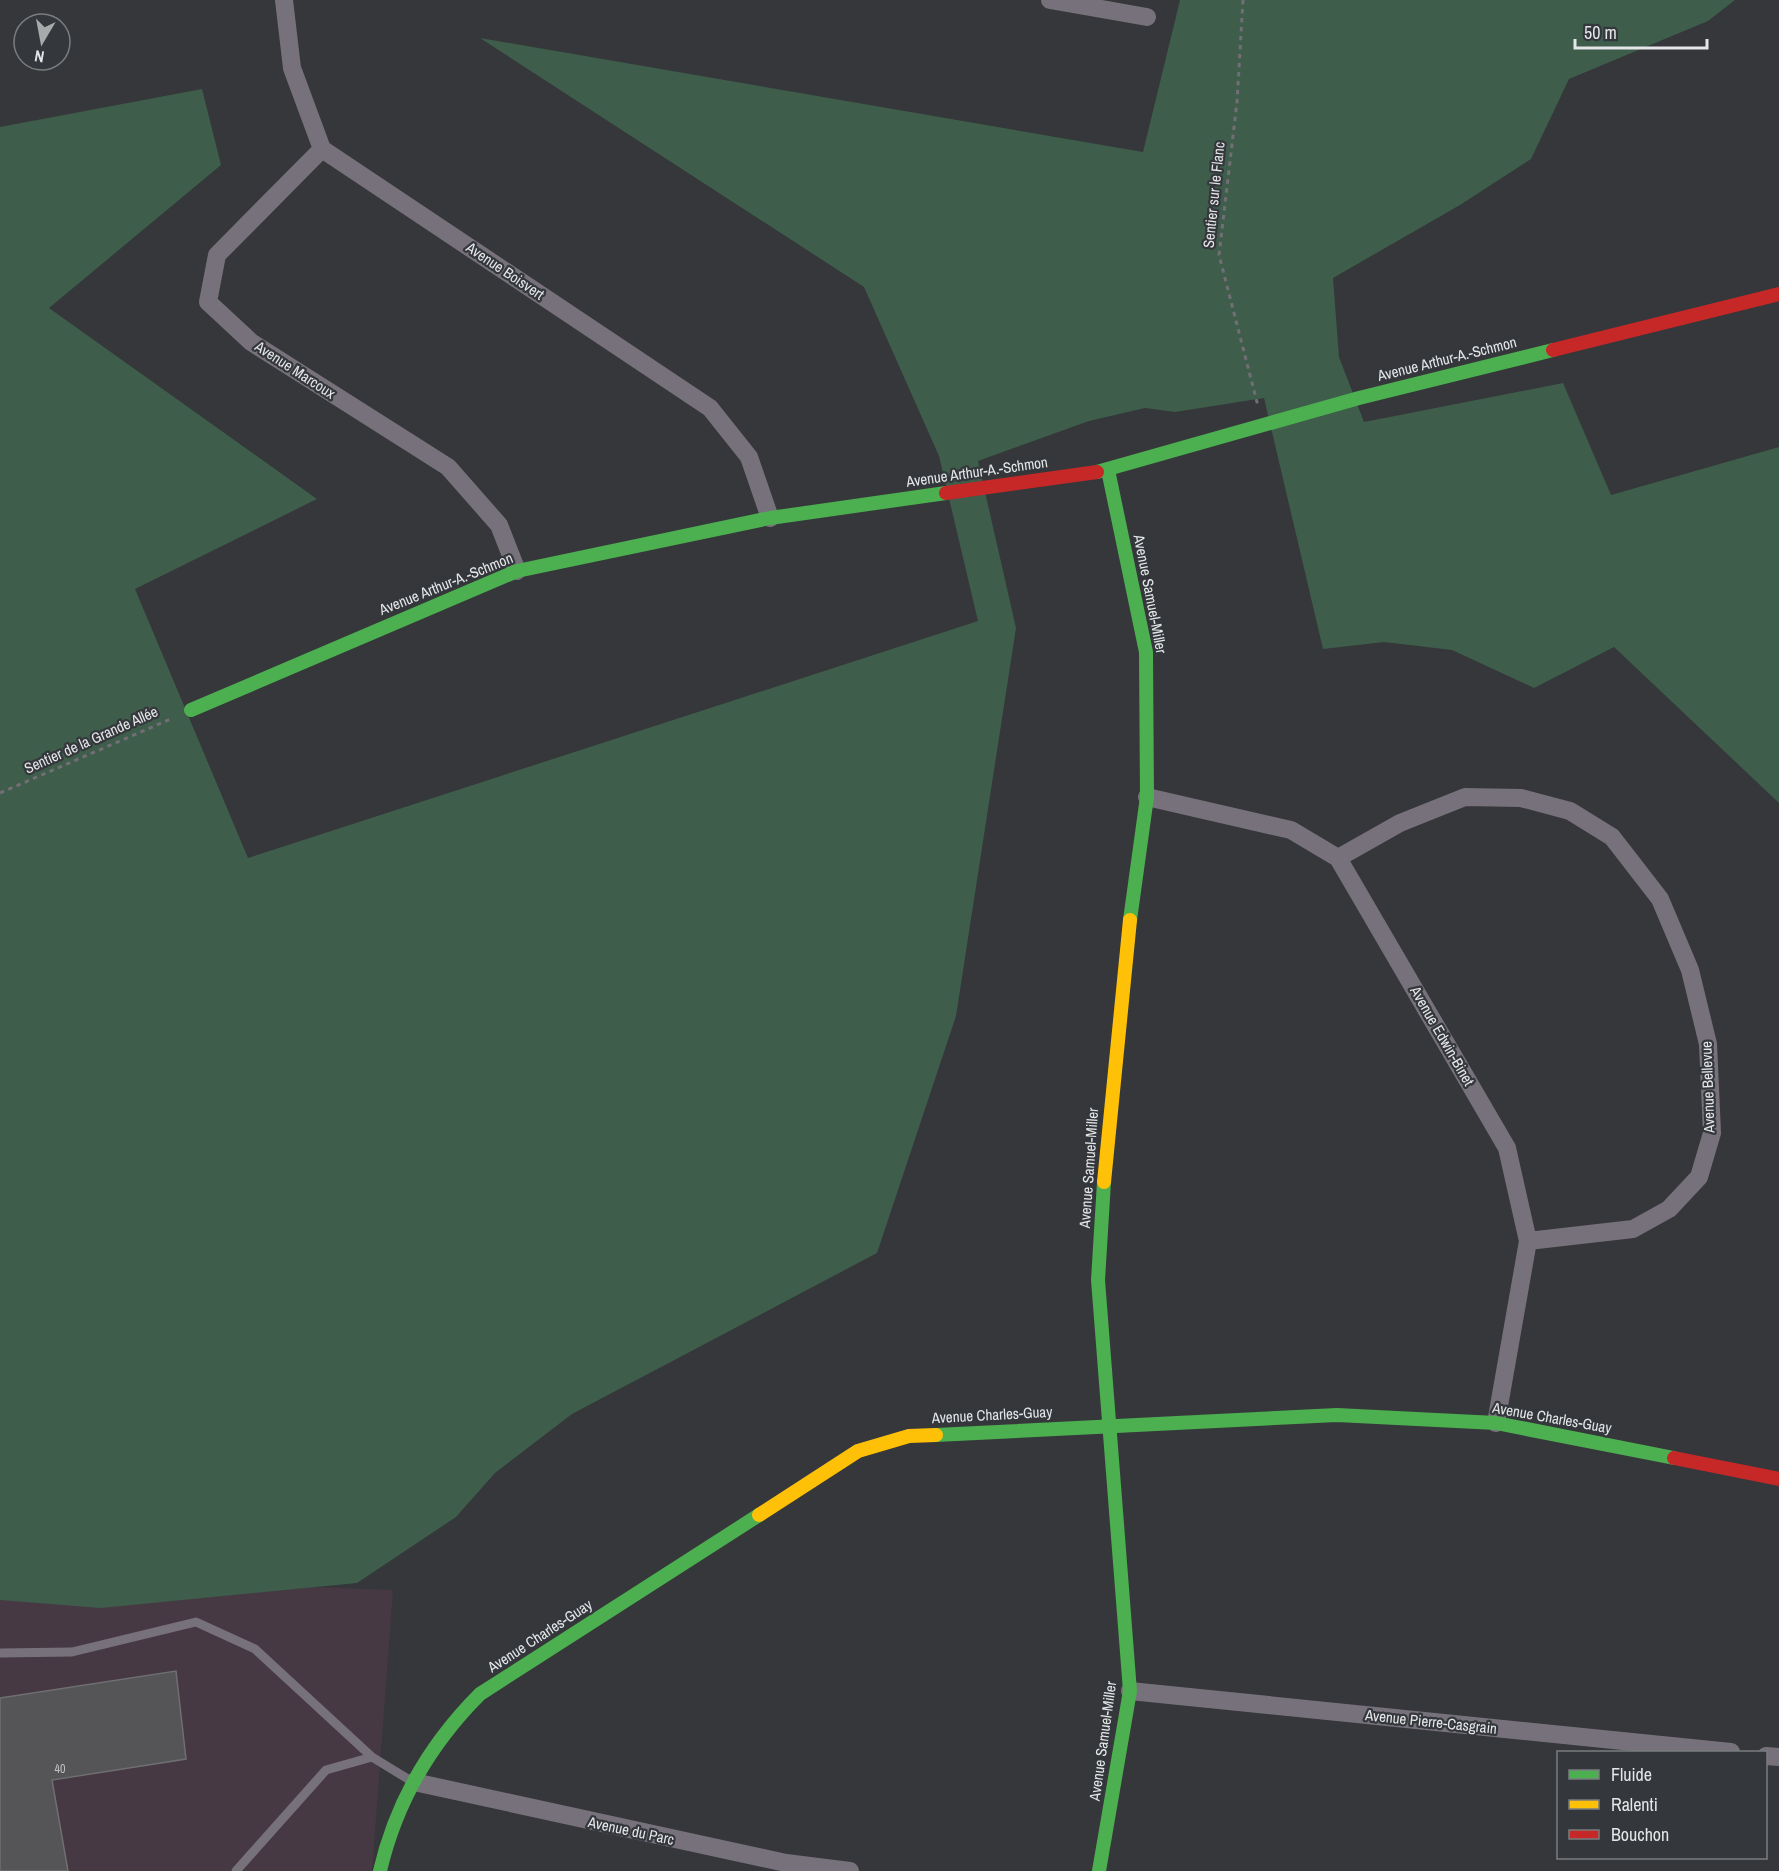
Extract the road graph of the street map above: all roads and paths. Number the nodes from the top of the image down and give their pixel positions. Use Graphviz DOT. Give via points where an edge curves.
graph roads {
  1 [pos="284,0"];
  2 [pos="1050,0"];
  3 [pos="1243,0"];
  4 [pos="1147,16"];
  5 [pos="322,149"];
  6 [pos="1779,294"];
  7 [pos="1263,424"];
  8 [pos="1108,470"];
  9 [pos="770,518"];
  10 [pos="517,572"];
  11 [pos="191,710"];
  12 [pos="0,793"];
  13 [pos="1147,797"];
  14 [pos="1338,858"];
  15 [pos="1528,1241"];
  16 [pos="1496,1423"];
  17 [pos="1108,1425"];
  18 [pos="1779,1479"];
  19 [pos="0,1653"];
  20 [pos="1130,1690"];
  21 [pos="1721,1751"];
  22 [pos="372,1757"];
  23 [pos="414,1782"];
  24 [pos="785,1867"];
  25 [pos="236,1871"];
  26 [pos="380,1871"];
  27 [pos="850,1871"];
  28 [pos="1099,1871"];
  1 -- 5 [label="street" via="292,68"];
  2 -- 4 [label="street"];
  3 -- 7 [label="path, Sentier sur le Flanc" via="1219,255"];
  5 -- 9 [label="street, Avenue Boisvert" via="710,408 749,458"];
  5 -- 10 [label="street, Avenue Marcoux" via="217,255 208,302 251,342 448,467 499,525"];
  6 -- 7 [label="street, Avenue Arthur-A.-Schmon"];
  7 -- 8 [label="street, Avenue Arthur-A.-Schmon"];
  8 -- 9 [label="street, Avenue Arthur-A.-Schmon"];
  8 -- 13 [label="street, Avenue Samuel-Miller" via="1146,652"];
  9 -- 10 [label="street, Avenue Arthur-A.-Schmon"];
  10 -- 11 [label="street, Avenue Arthur-A.-Schmon"];
  11 -- 12 [label="path, Sentier de la Grande Allée"];
  13 -- 14 [label="street, Avenue Edwin-Binet" via="1291,830"];
  13 -- 17 [label="street, Avenue Samuel-Miller" via="1123,973 1107,1134 1098,1280"];
  14 -- 15 [label="street, Avenue Edwin-Binet" via="1507,1148"];
  14 -- 15 [label="street, Avenue Bellevue" via="1400,823 1465,797 1521,798 1570,811 1612,837 1660,899 1690,970 1708,1044 1712,1133 1699,1177 1669,1209 1633,1229"];
  15 -- 16 [label="street, Avenue Edwin-Binet"];
  16 -- 17 [label="street, Avenue Charles-Guay" via="1337,1415"];
  16 -- 18 [label="street, Avenue Charles-Guay"];
  17 -- 20 [label="street, Avenue Samuel-Miller"];
  17 -- 23 [label="street, Avenue Charles-Guay" via="909,1436 858,1451 480,1694 446,1729"];
  19 -- 22 [label="lane" via="72,1652 196,1622 255,1649"];
  20 -- 21 [label="street, Avenue Pierre-Casgrain"];
  20 -- 28 [label="street, Avenue Samuel-Miller"];
  22 -- 23 [label="lane"];
  22 -- 25 [label="lane" via="326,1770"];
  23 -- 24 [label="street, Avenue du Parc"];
  23 -- 26 [label="street, Avenue Charles-Guay" via="384,1851"];
  24 -- 27 [label="street, Avenue du Parc"];
}
